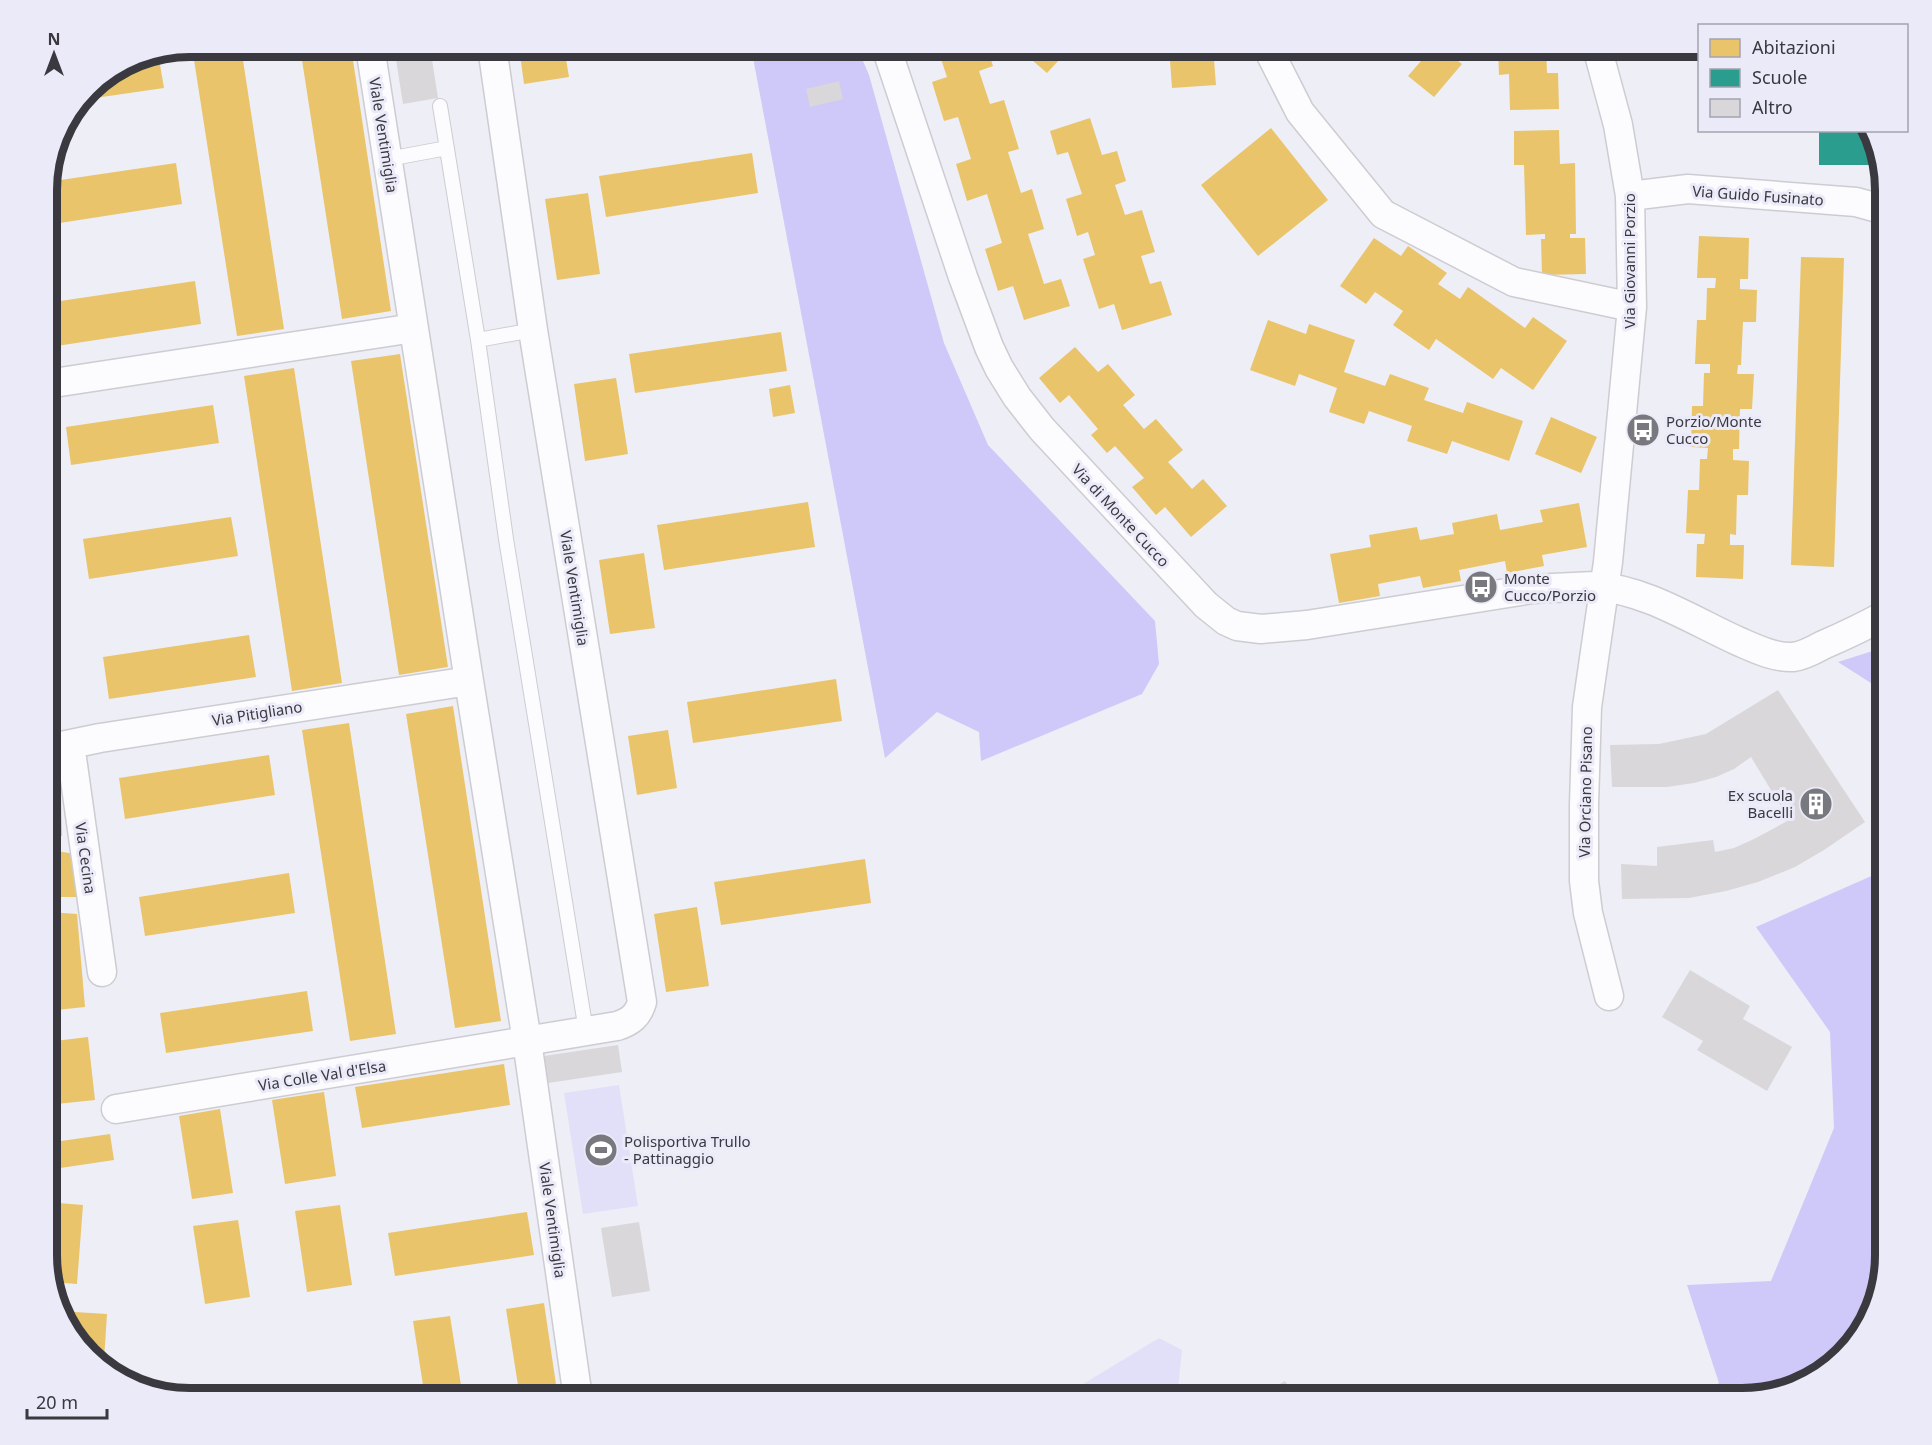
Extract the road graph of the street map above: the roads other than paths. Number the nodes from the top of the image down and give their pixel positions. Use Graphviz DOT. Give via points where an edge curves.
graph roads {
  1 [pos="372,57"];
  2 [pos="494,57"];
  3 [pos="890,57"];
  4 [pos="1272,57"];
  5 [pos="1600,57"];
  6 [pos="440,106"];
  7 [pos="447,148"];
  8 [pos="388,159"];
  9 [pos="1630,196"];
  10 [pos="1875,207"];
  11 [pos="1632,308"];
  12 [pos="414,327"];
  13 [pos="533,330"];
  14 [pos="478,340"];
  15 [pos="57,382"];
  16 [pos="1604,587"];
  17 [pos="1875,620"];
  18 [pos="469,681"];
  19 [pos="58,746"];
  20 [pos="102,972"];
  21 [pos="1609,996"];
  22 [pos="586,1031"];
  23 [pos="527,1041"];
  24 [pos="116,1109"];
  25 [pos="577,1388"];
  1 -- 8 [label="street, Viale Ventimiglia"];
  2 -- 13 [label="street, Viale Ventimiglia"];
  3 -- 16 [label="street, Via di Monte Cucco" via="963,277 999,368 1042,429 1218,615 1237,626 1261,629 1532,589"];
  4 -- 11 [label="street" via="1300,112 1383,213 1514,282"];
  5 -- 9 [label="street, Via Giovanni Porzio" via="1618,125"];
  6 -- 7 [label="lane"];
  7 -- 8 [label="lane"];
  7 -- 14 [label="lane"];
  8 -- 12 [label="street, Viale Ventimiglia"];
  9 -- 10 [label="street, Via Guido Fusinato" via="1688,189 1856,202"];
  9 -- 11 [label="street, Via Giovanni Porzio"];
  11 -- 16 [label="street, Via Giovanni Porzio"];
  12 -- 15 [label="street"];
  12 -- 18 [label="street, Viale Ventimiglia"];
  13 -- 14 [label="lane"];
  13 -- 22 [label="street, Viale Ventimiglia" via="642,1002 636,1015 625,1023"];
  14 -- 22 [label="lane"];
  16 -- 17 [label="street, Via di Monte Cucco" via="1646,598 1781,657 1808,652"];
  16 -- 21 [label="street, Via Orciano Pisano" via="1587,707 1584,880 1588,914"];
  18 -- 19 [label="street, Via Pitigliano"];
  18 -- 23 [label="street, Viale Ventimiglia"];
  19 -- 20 [label="street, Via Cecina"];
  22 -- 23 [label="street, Viale Ventimiglia"];
  23 -- 24 [label="street, Via Colle Val d'Elsa"];
  23 -- 25 [label="street, Viale Ventimiglia"];
}
